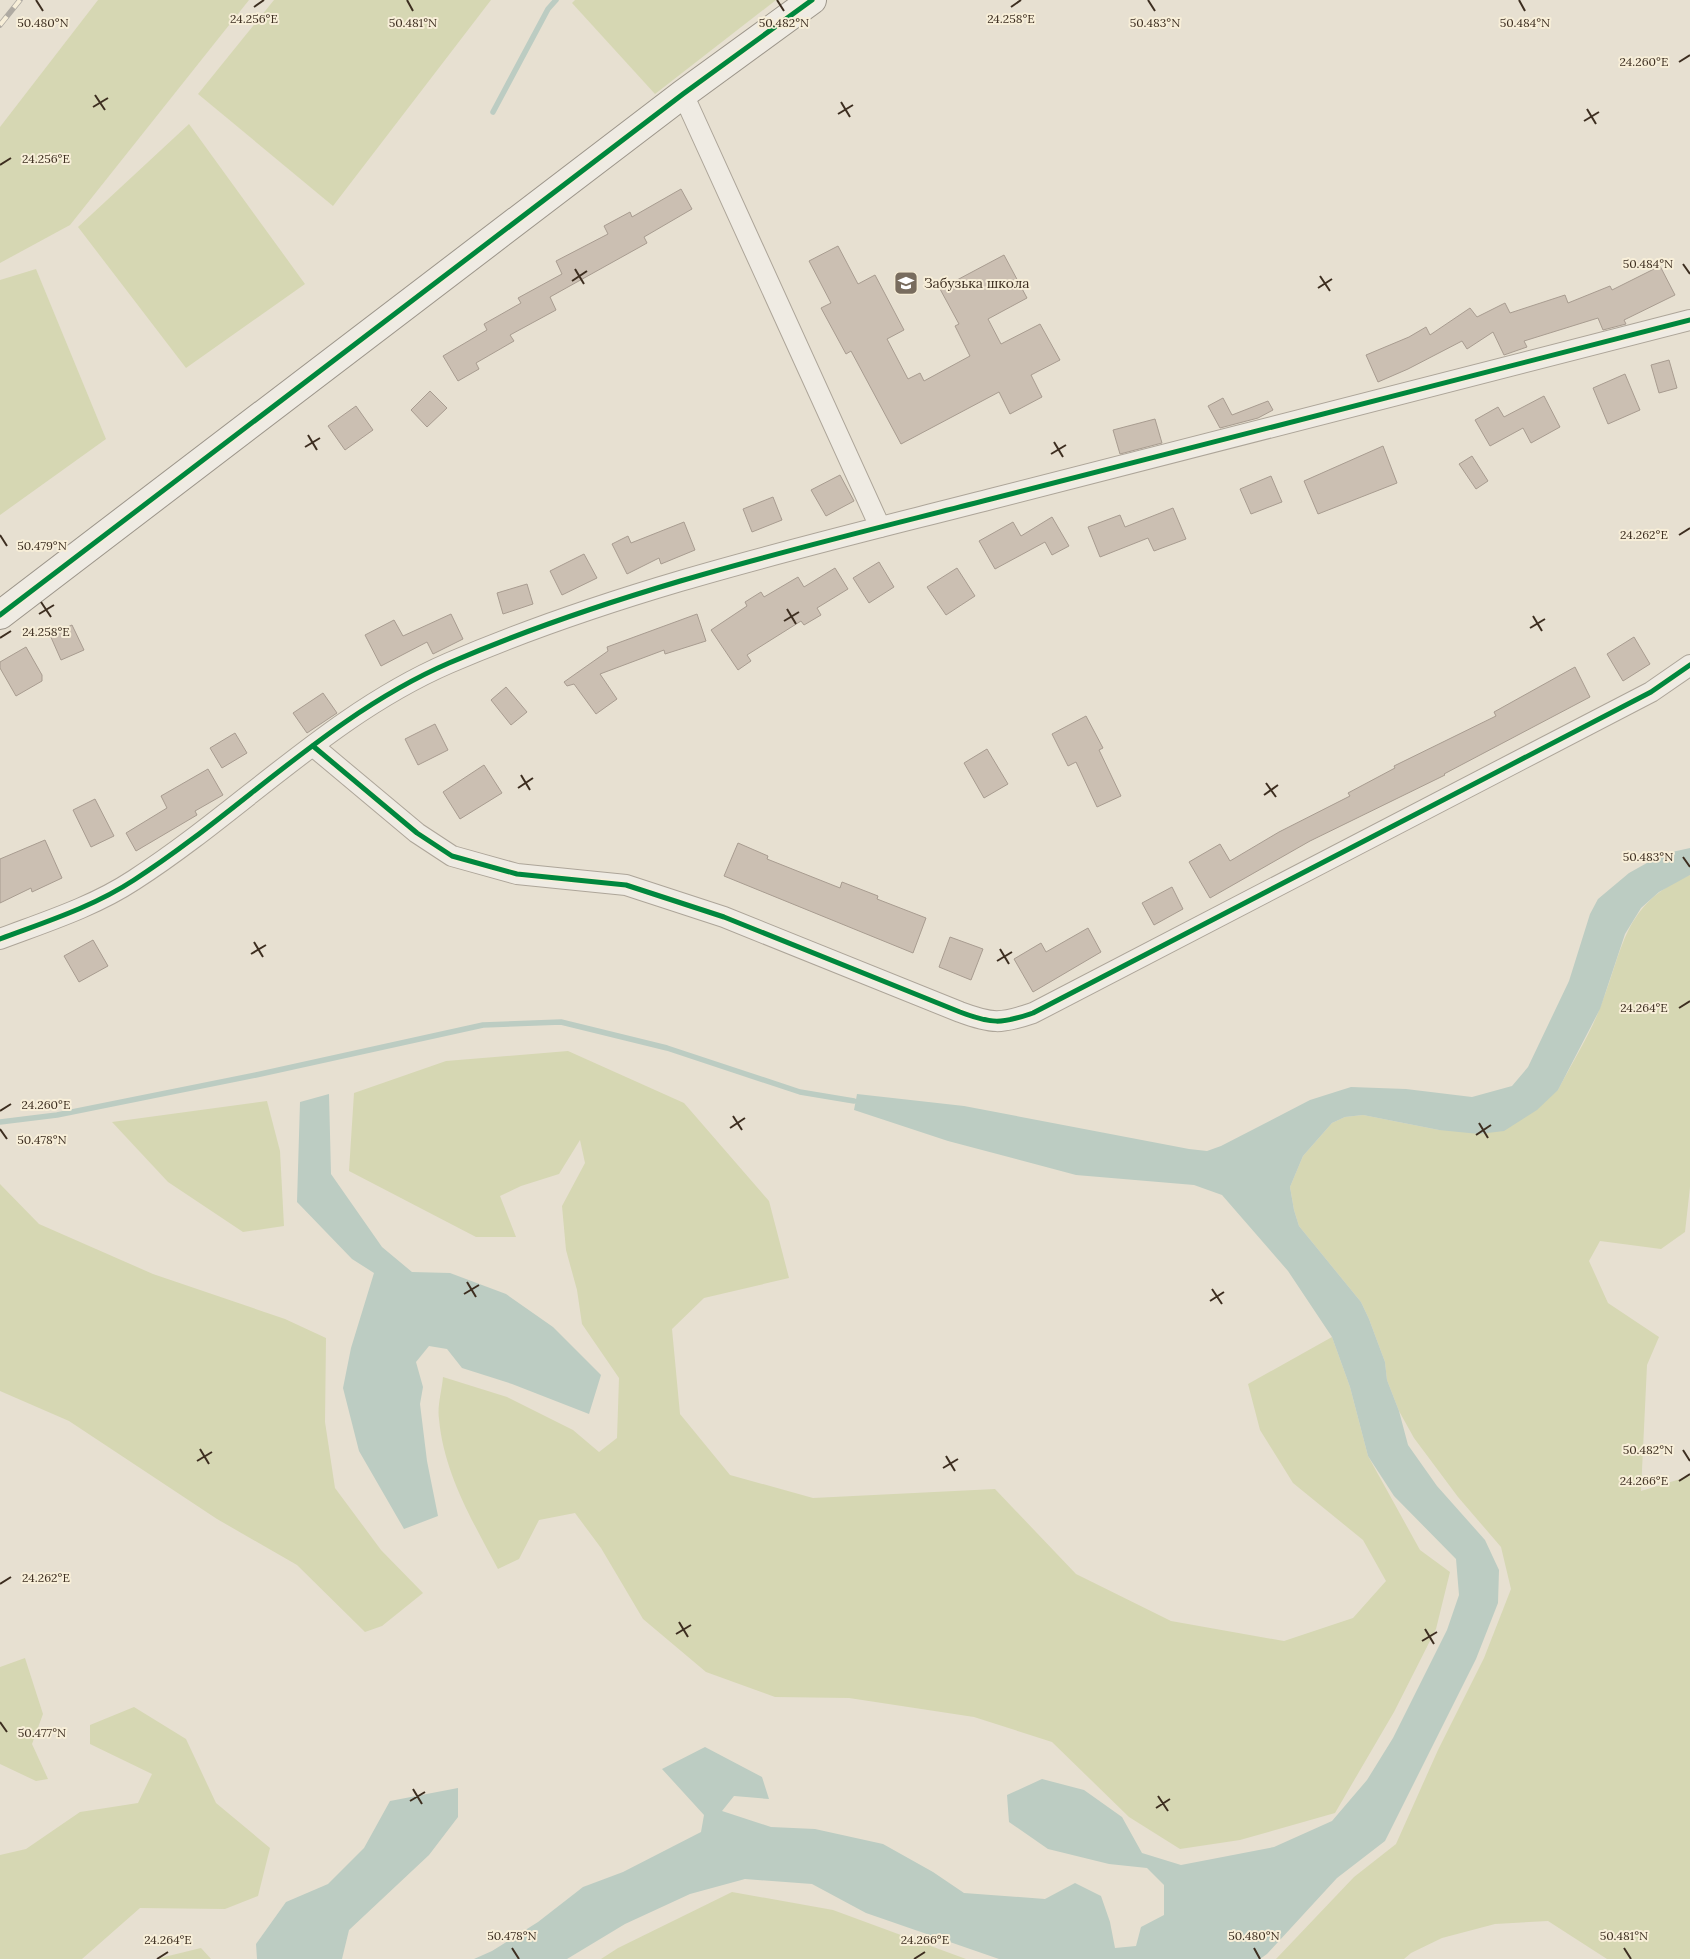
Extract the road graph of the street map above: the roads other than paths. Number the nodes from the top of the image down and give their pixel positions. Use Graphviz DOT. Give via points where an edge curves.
graph roads {
  1 [pos="812,0"];
  2 [pos="682,94"];
  3 [pos="1690,320"];
  4 [pos="880,527"];
  5 [pos="0,615"];
  6 [pos="1690,665"];
  7 [pos="313,746"];
  8 [pos="0,939"];
  1 -- 2 [label="street"];
  2 -- 4 [label="street"];
  2 -- 5 [label="street"];
  3 -- 4 [label="street"];
  4 -- 7 [label="street" via="733,565 546,624 446,664 380,698"];
  6 -- 7 [label="street" via="1642,696 1033,1013 1008,1022 986,1021 960,1012 724,917 626,885 517,874 452,856 417,833"];
  7 -- 8 [label="street" via="230,812 131,882 78,910"];
}
